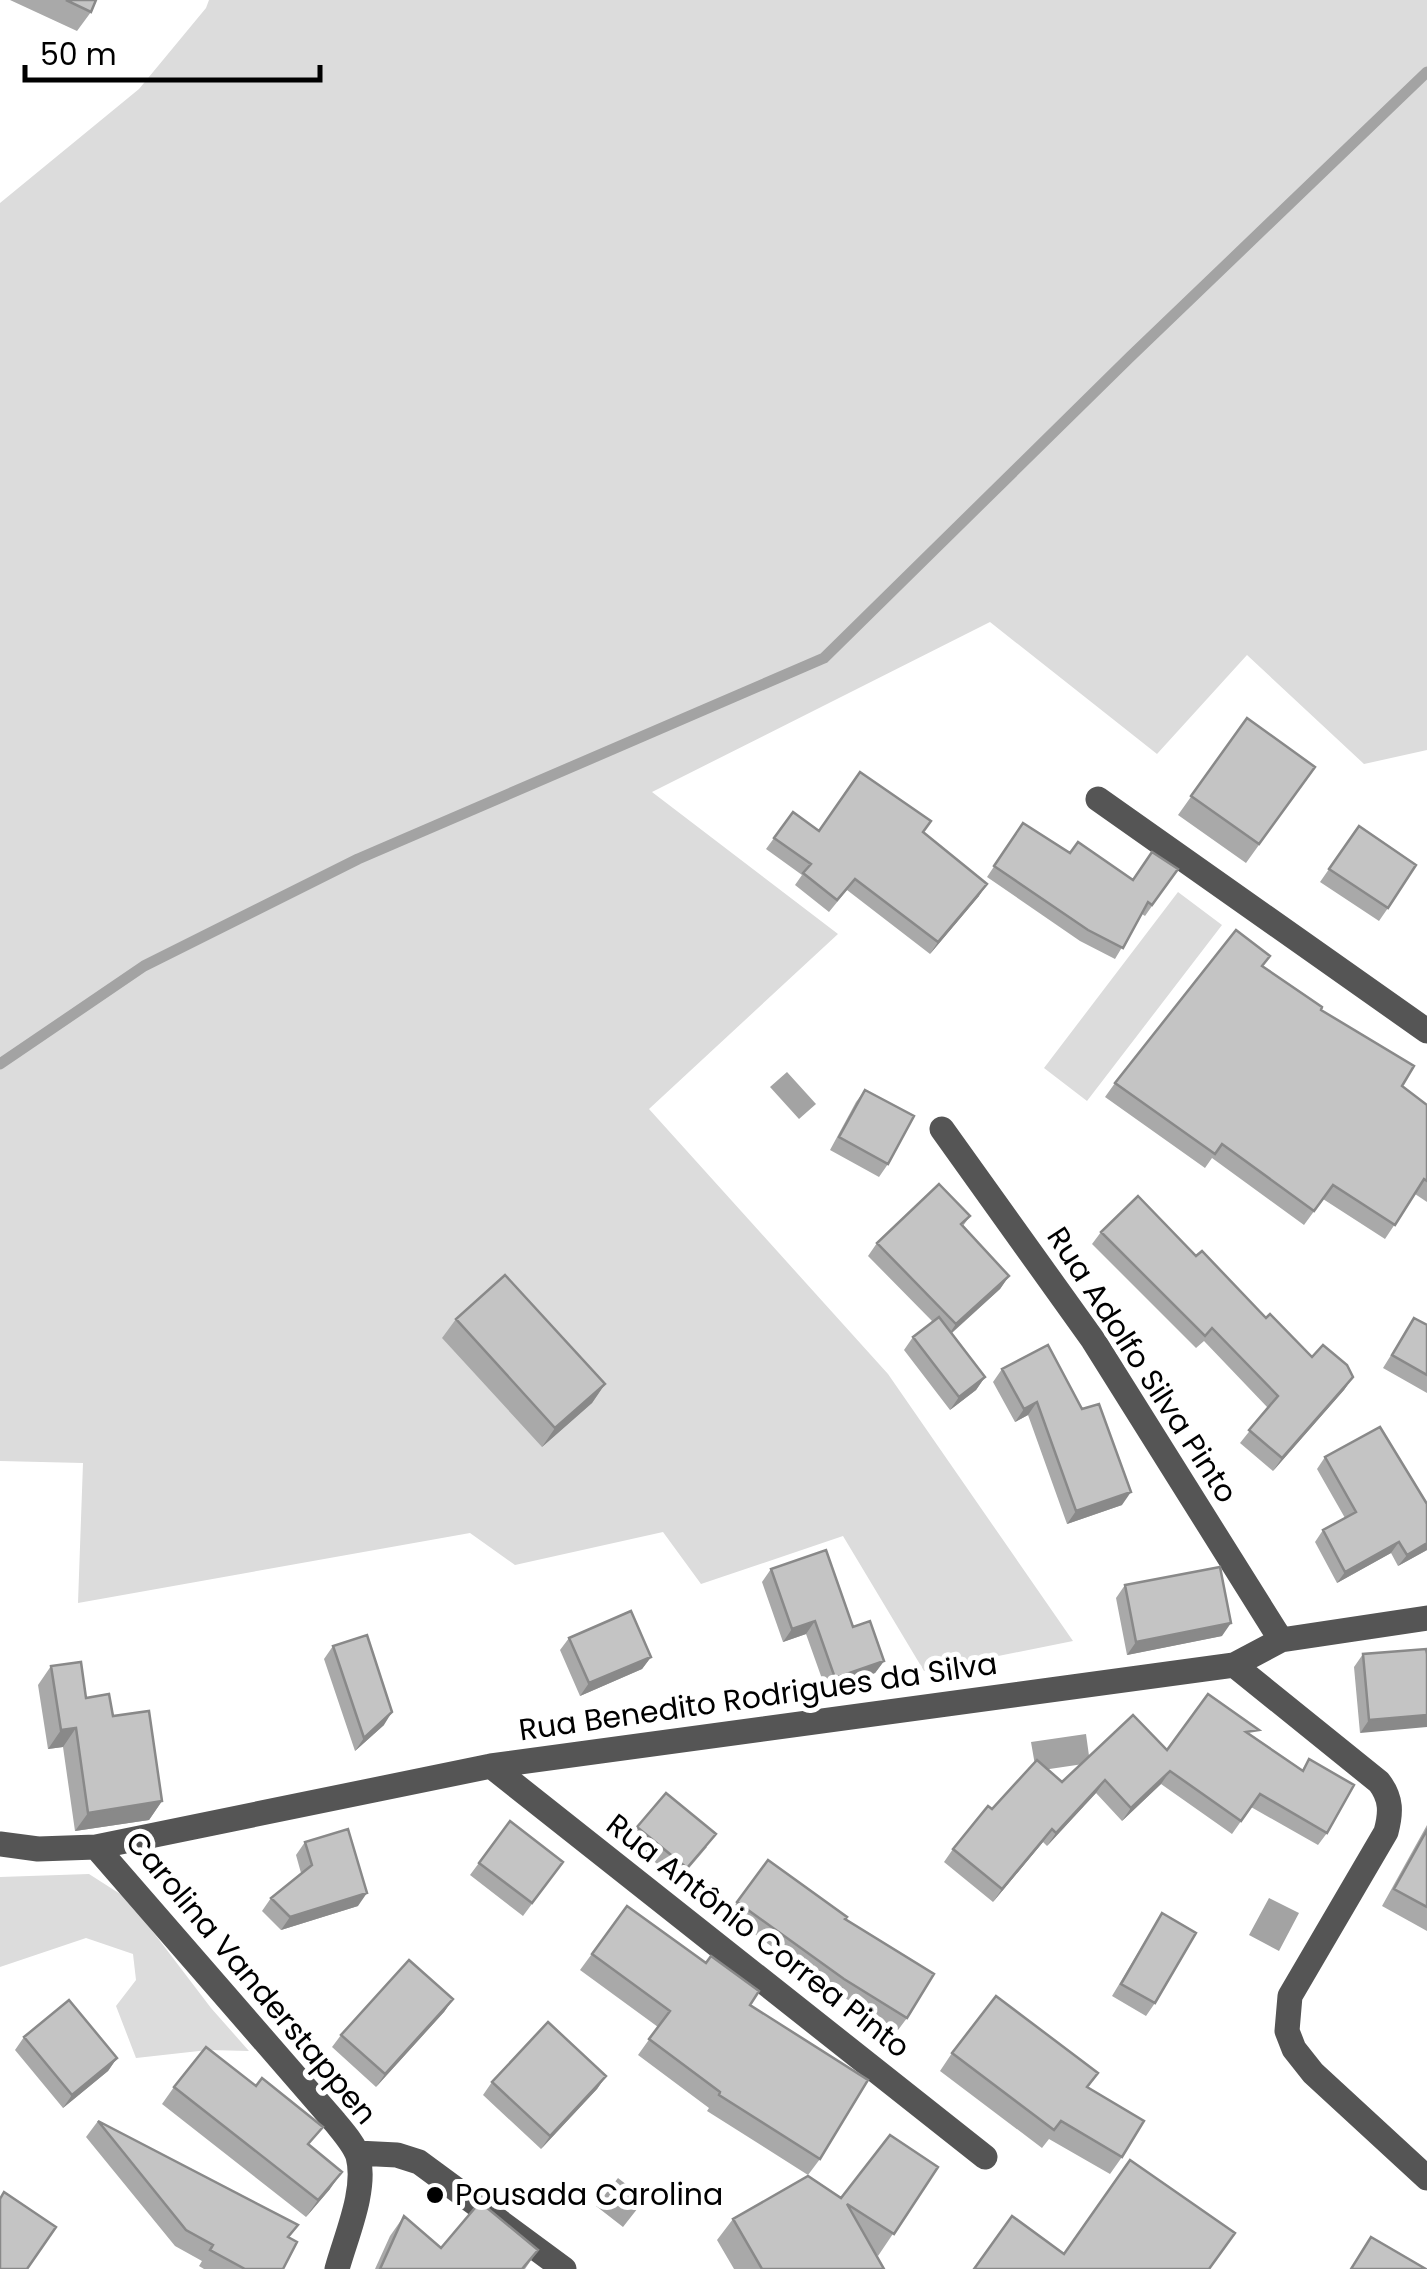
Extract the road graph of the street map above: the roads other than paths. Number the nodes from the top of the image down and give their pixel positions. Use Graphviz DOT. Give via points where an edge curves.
graph roads {
  1 [pos="1098,799"];
  2 [pos="1427,1032"];
  3 [pos="942,1129"];
  4 [pos="1427,1618"];
  5 [pos="1281,1640"];
  6 [pos="1234,1665"];
  7 [pos="491,1766"];
  8 [pos="0,1844"];
  9 [pos="96,1847"];
  10 [pos="357,2153"];
  11 [pos="985,2157"];
  12 [pos="1427,2178"];
  13 [pos="337,2269"];
  14 [pos="564,2269"];
  1 -- 2 [label="street"];
  3 -- 5 [label="street, Rua Adolfo Silva Pinto" via="1093,1340"];
  4 -- 5 [label="street, Rua Benedito Rodrigues da Silva"];
  5 -- 6 [label="street, Rua Benedito Rodrigues da Silva"];
  6 -- 7 [label="street, Rua Benedito Rodrigues da Silva"];
  6 -- 12 [label="street" via="1386,1792 1386,1832 1290,1996 1287,2031 1313,2073"];
  7 -- 9 [label="street, Rua Benedito Rodrigues da Silva"];
  7 -- 11 [label="street, Rua Antônio Correa Pinto"];
  8 -- 9 [label="street, Rua Benedito Rodrigues da Silva"];
  9 -- 10 [label="street, Carolina Vanderstappen"];
  10 -- 13 [label="street, Carolina Vanderstappen" via="360,2174"];
  10 -- 14 [label="street" via="419,2162"];
}
